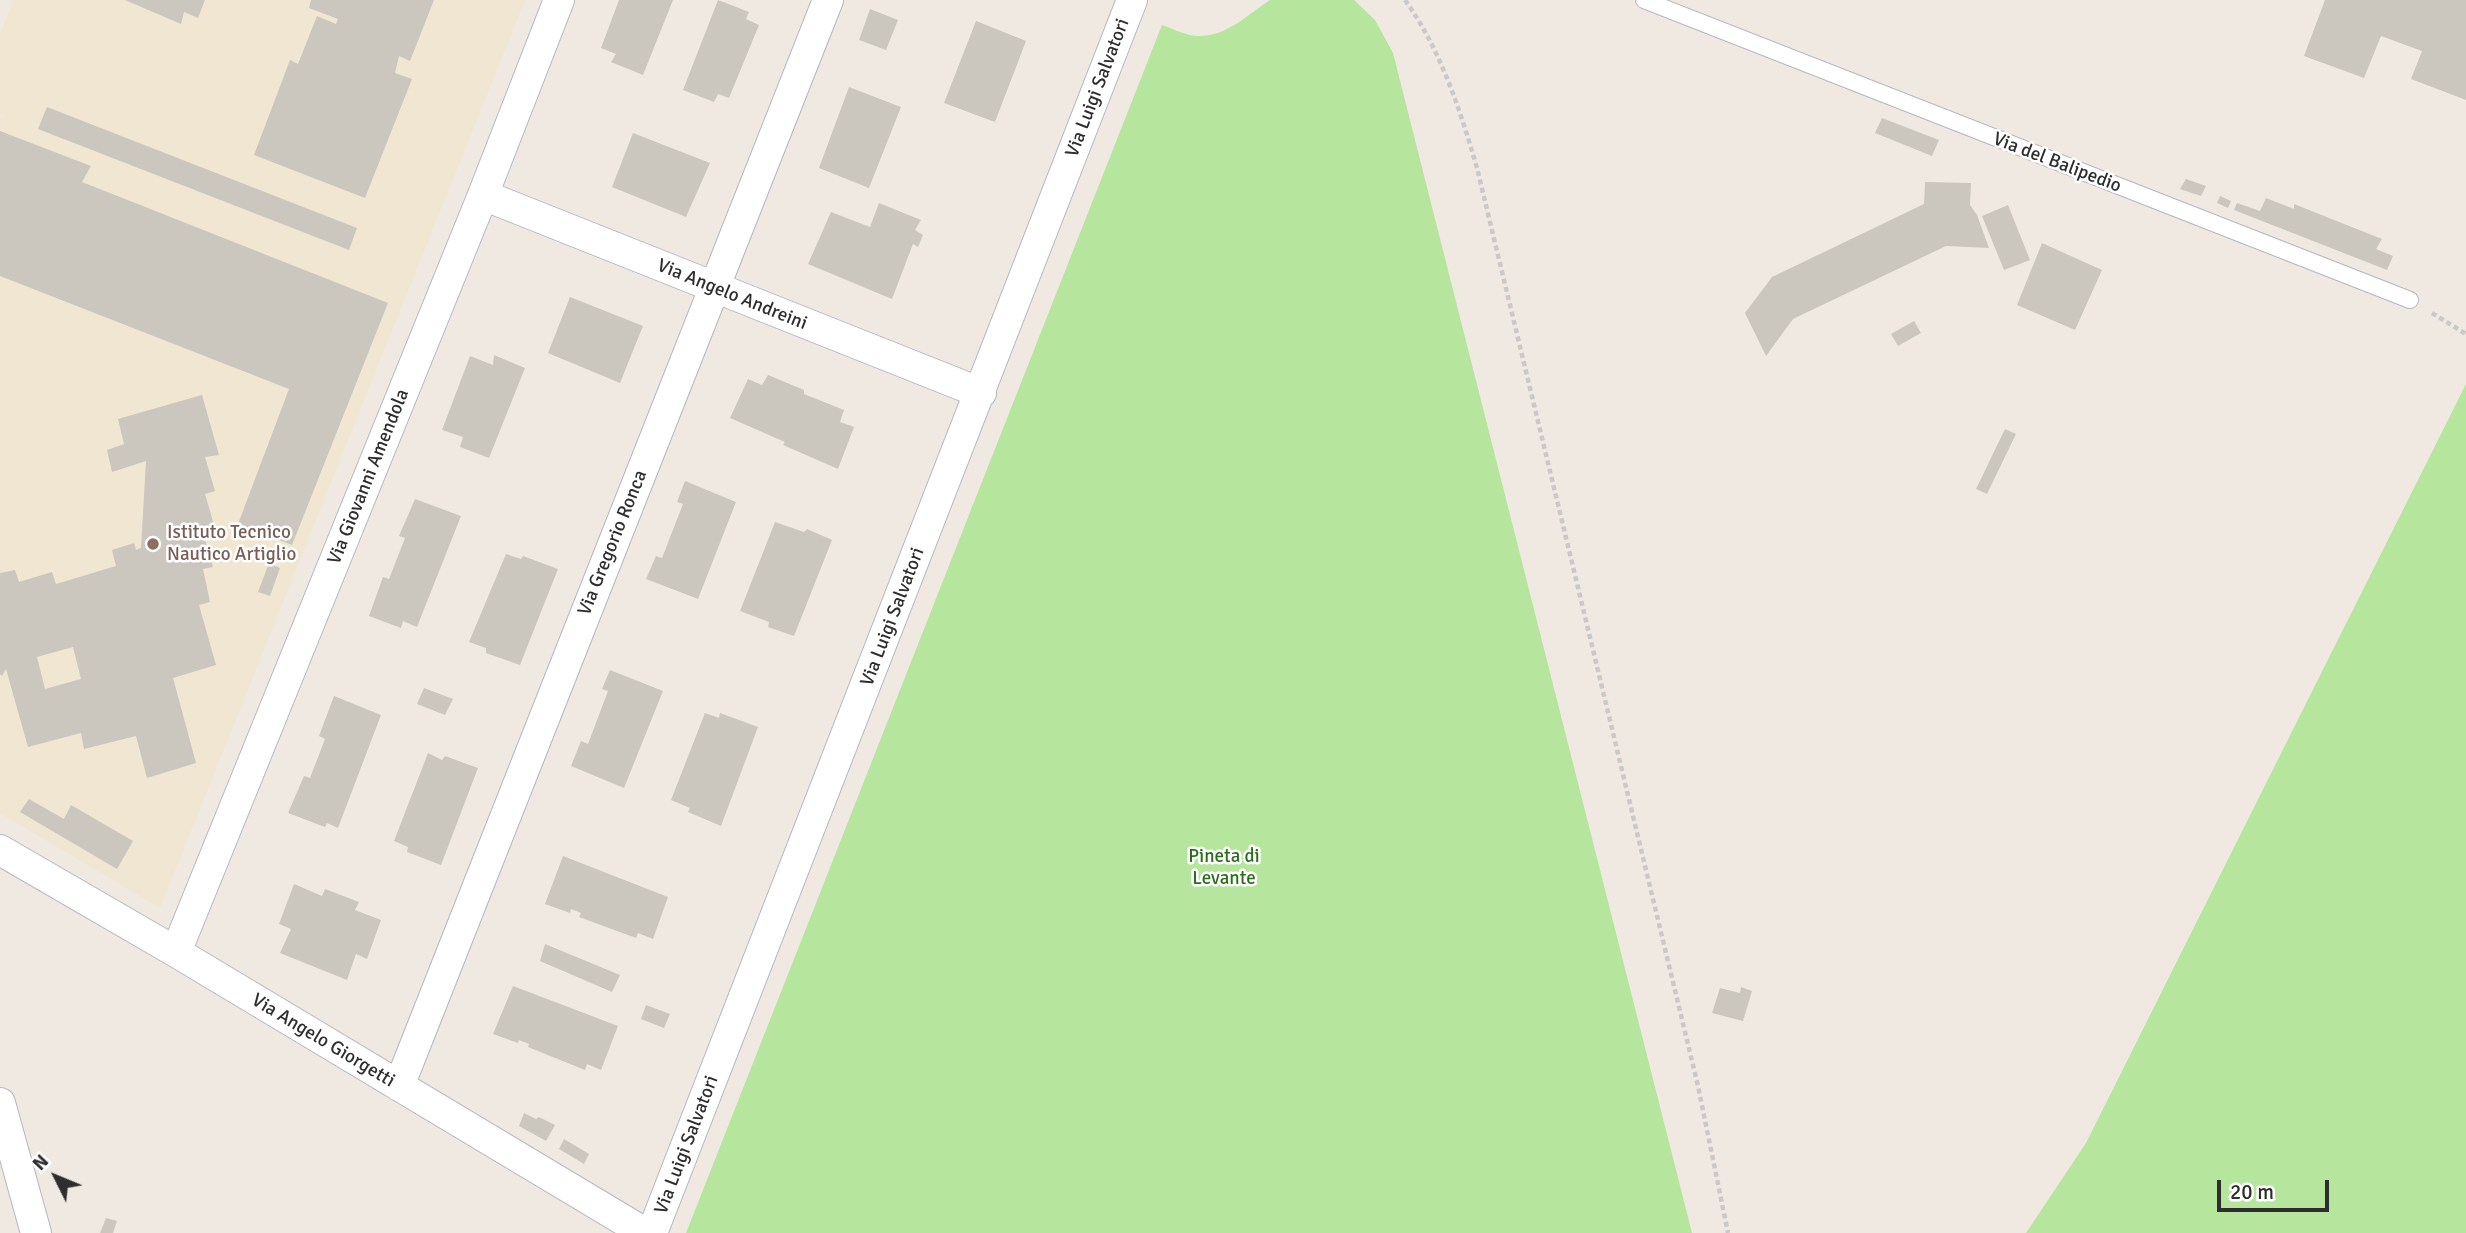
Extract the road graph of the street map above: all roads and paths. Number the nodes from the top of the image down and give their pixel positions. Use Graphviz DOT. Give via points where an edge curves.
graph roads {
  1 [pos="559,0"];
  2 [pos="828,0"];
  3 [pos="1132,0"];
  4 [pos="1405,0"];
  5 [pos="1644,0"];
  6 [pos="483,195"];
  7 [pos="714,288"];
  8 [pos="2410,300"];
  9 [pos="2466,334"];
  10 [pos="981,393"];
  11 [pos="0,850"];
  12 [pos="176,952"];
  13 [pos="398,1086"];
  14 [pos="0,1102"];
  15 [pos="36,1233"];
  16 [pos="645,1233"];
  17 [pos="652,1233"];
  18 [pos="1728,1233"];
  1 -- 6 [label="street, Via Giovanni Amendola"];
  2 -- 7 [label="street, Via Gregorio Ronca"];
  3 -- 10 [label="street, Via Luigi Salvatori"];
  4 -- 18 [label="path" via="1443,69 1477,168 1698,1086"];
  5 -- 8 [label="lane, Via del Balipedio"];
  6 -- 7 [label="street, Via Angelo Andreini"];
  6 -- 12 [label="street, Via Giovanni Amendola"];
  7 -- 10 [label="street, Via Angelo Andreini"];
  7 -- 13 [label="street, Via Gregorio Ronca"];
  8 -- 9 [label="path"];
  10 -- 17 [label="street, Via Luigi Salvatori"];
  11 -- 12 [label="street, Via Angelo Giorgetti"];
  12 -- 13 [label="street, Via Angelo Giorgetti"];
  13 -- 16 [label="street, Via Angelo Giorgetti"];
  14 -- 15 [label="street"];
}
